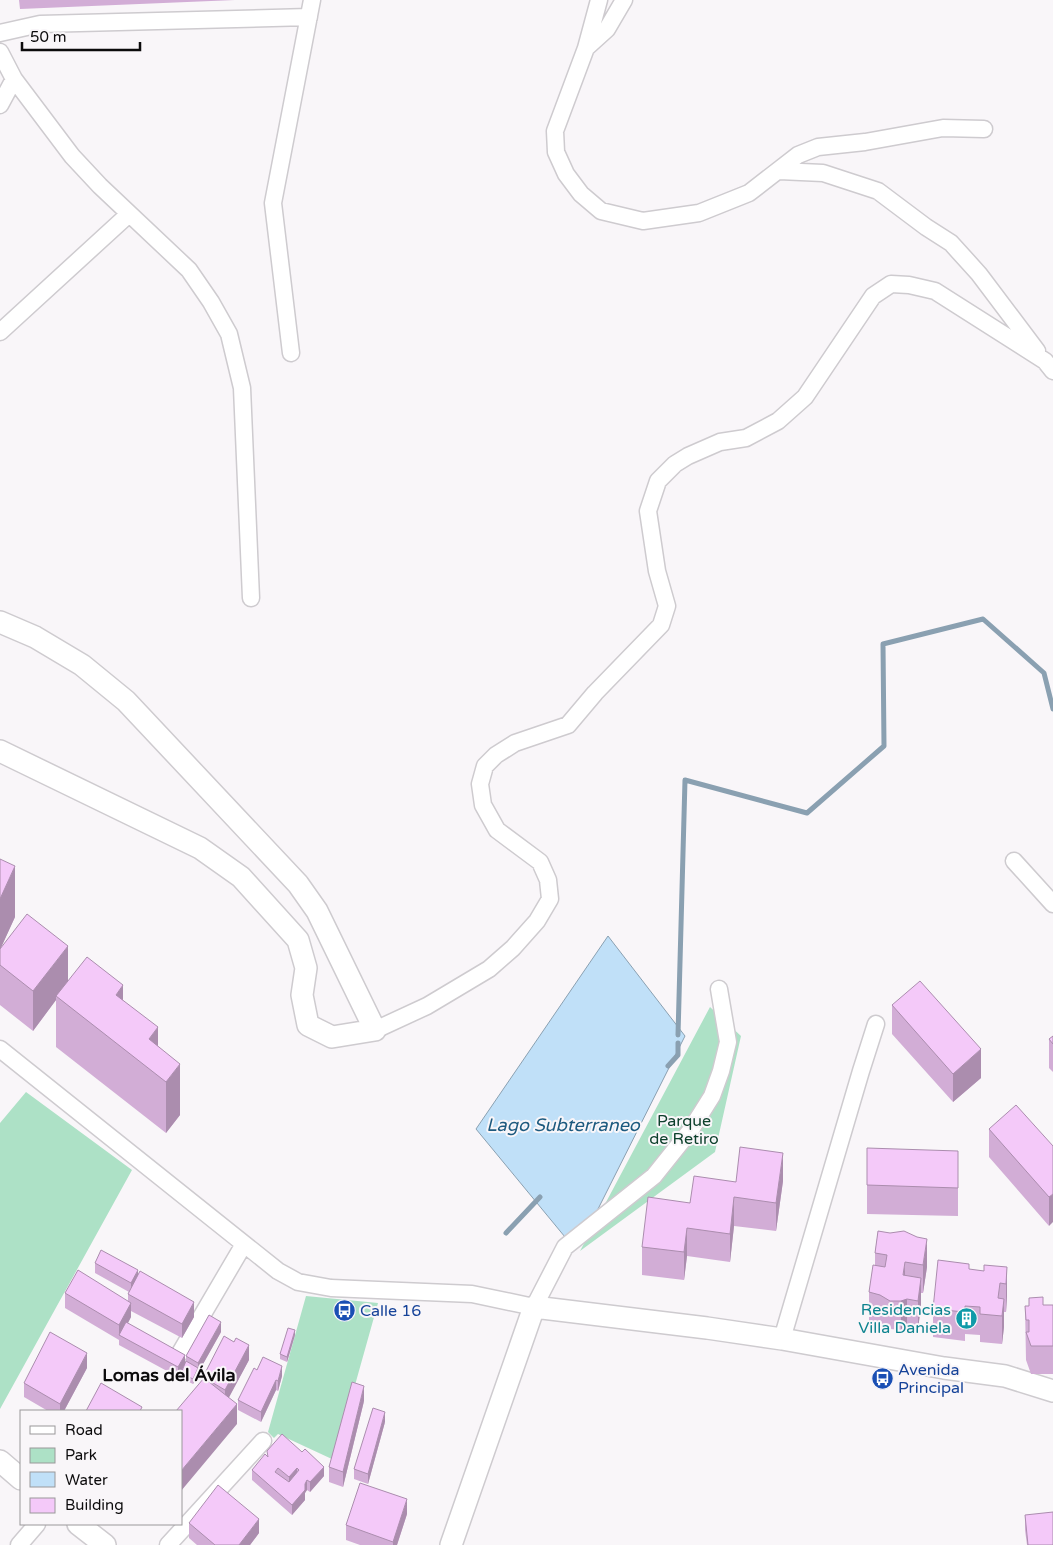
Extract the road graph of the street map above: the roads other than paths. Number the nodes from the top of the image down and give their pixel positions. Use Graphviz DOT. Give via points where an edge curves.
graph roads {
  1 [pos="312,0"];
  2 [pos="599,0"];
  3 [pos="624,0"];
  4 [pos="309,17"];
  5 [pos="0,33"];
  6 [pos="586,48"];
  7 [pos="0,52"];
  8 [pos="14,79"];
  9 [pos="0,105"];
  10 [pos="984,129"];
  11 [pos="779,171"];
  12 [pos="129,214"];
  13 [pos="0,332"];
  14 [pos="291,352"];
  15 [pos="1049,366"];
  16 [pos="251,598"];
  17 [pos="0,622"];
  18 [pos="0,751"];
  19 [pos="1014,861"];
  20 [pos="1053,904"];
  21 [pos="719,989"];
  22 [pos="876,1024"];
  23 [pos="375,1030"];
  24 [pos="0,1049"];
  25 [pos="244,1244"];
  26 [pos="534,1307"];
  27 [pos="782,1339"];
  28 [pos="180,1352"];
  29 [pos="1053,1391"];
  30 [pos="263,1441"];
  31 [pos="0,1461"];
  32 [pos="20,1478"];
  33 [pos="36,1525"];
  34 [pos="79,1525"];
  35 [pos="19,1545"];
  36 [pos="105,1545"];
  37 [pos="168,1545"];
  38 [pos="451,1545"];
  1 -- 4 [label="street"];
  2 -- 6 [label="street"];
  3 -- 6 [label="street" via="607,29"];
  4 -- 5 [label="street" via="40,24"];
  4 -- 14 [label="street" via="273,203"];
  6 -- 11 [label="street" via="555,131 556,152 566,174 581,194 601,211 643,221 699,213 749,193"];
  7 -- 8 [label="street"];
  8 -- 9 [label="street"];
  8 -- 12 [label="street" via="72,156"];
  10 -- 11 [label="street" via="943,128 818,147 798,155"];
  11 -- 15 [label="street" via="823,173 878,191 951,243"];
  12 -- 13 [label="street"];
  12 -- 16 [label="street" via="189,270 212,302 229,334 242,388"];
  15 -- 23 [label="street" via="935,291 891,284 873,296 805,397 778,421 746,438 720,442 674,464 658,481 648,511 666,606 661,625 568,725 515,743 485,766 480,784 483,806 497,830 540,862 548,880 550,899 537,921 489,969 427,1006"];
  17 -- 23 [label="street" via="35,637 82,664 126,700 298,884 317,911"];
  18 -- 23 [label="street" via="200,848 241,877 298,940 306,968 302,995 308,1025 332,1037"];
  19 -- 20 [label="street"];
  21 -- 26 [label="street" via="728,1042 712,1096 690,1131 654,1176 565,1248"];
  22 -- 27 [label="street"];
  24 -- 25 [label="street"];
  25 -- 26 [label="street" via="278,1271 298,1282 330,1288 472,1294"];
  25 -- 28 [label="street"];
  26 -- 27 [label="street"];
  26 -- 38 [label="street"];
  27 -- 29 [label="street" via="1005,1376"];
  30 -- 37 [label="street"];
  31 -- 32 [label="street"];
  33 -- 35 [label="street"];
  34 -- 36 [label="street"];
}
